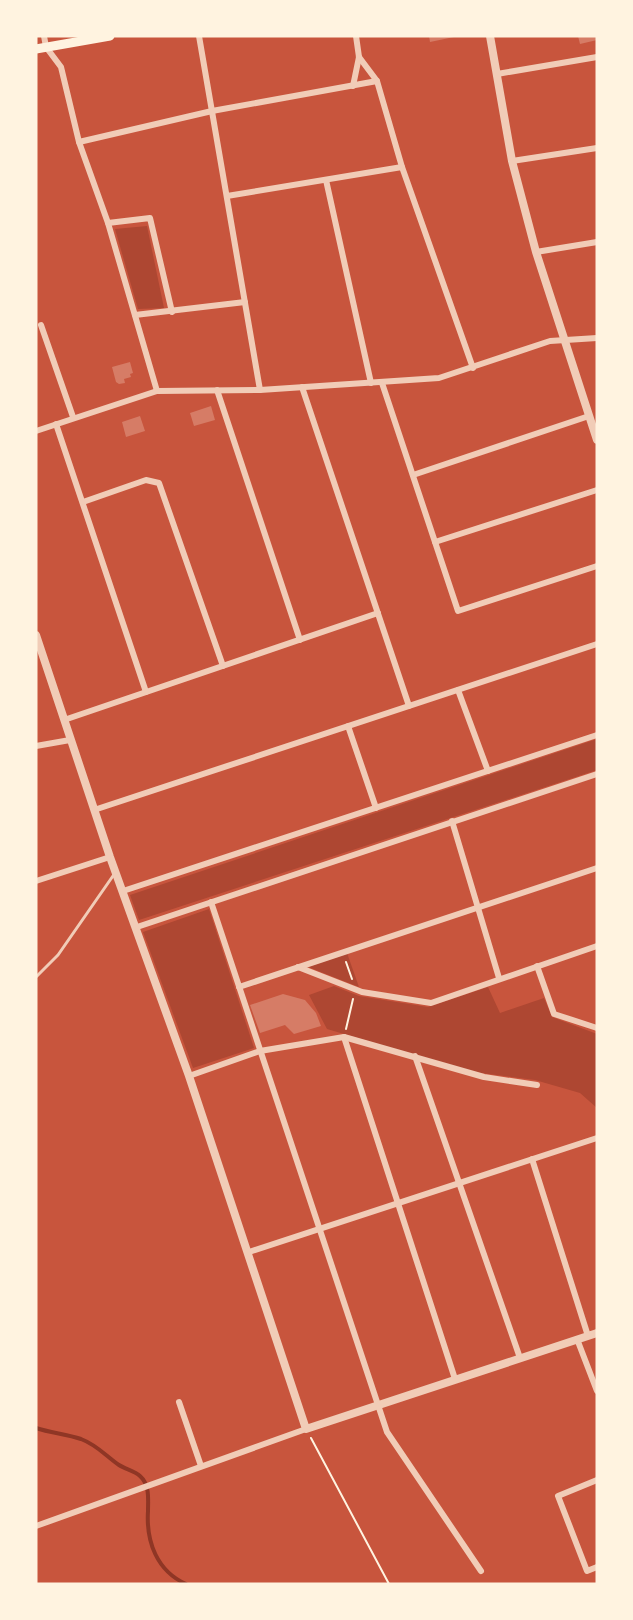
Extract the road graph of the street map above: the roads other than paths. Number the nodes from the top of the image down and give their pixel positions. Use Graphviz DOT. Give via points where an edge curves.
graph roads {
  1 [pos="44,36"];
  2 [pos="110,36"];
  3 [pos="199,36"];
  4 [pos="356,36"];
  5 [pos="490,36"];
  6 [pos="46,47"];
  7 [pos="36,49"];
  8 [pos="359,57"];
  9 [pos="597,57"];
  10 [pos="497,74"];
  11 [pos="377,81"];
  12 [pos="353,87"];
  13 [pos="212,111"];
  14 [pos="79,142"];
  15 [pos="597,148"];
  16 [pos="512,161"];
  17 [pos="402,167"];
  18 [pos="326,180"];
  19 [pos="227,196"];
  20 [pos="108,223"];
  21 [pos="597,242"];
  22 [pos="536,252"];
  23 [pos="245,302"];
  24 [pos="172,312"];
  25 [pos="135,315"];
  26 [pos="41,325"];
  27 [pos="597,338"];
  28 [pos="564,340"];
  29 [pos="473,368"];
  30 [pos="371,383"];
  31 [pos="382,383"];
  32 [pos="302,387"];
  33 [pos="217,390"];
  34 [pos="260,390"];
  35 [pos="157,391"];
  36 [pos="589,416"];
  37 [pos="73,417"];
  38 [pos="56,423"];
  39 [pos="36,431"];
  40 [pos="597,440"];
  41 [pos="413,475"];
  42 [pos="597,490"];
  43 [pos="82,502"];
  44 [pos="435,542"];
  45 [pos="597,566"];
  46 [pos="378,613"];
  47 [pos="36,635"];
  48 [pos="300,640"];
  49 [pos="597,644"];
  50 [pos="223,666"];
  51 [pos="458,690"];
  52 [pos="146,692"];
  53 [pos="408,706"];
  54 [pos="64,720"];
  55 [pos="348,726"];
  56 [pos="597,735"];
  57 [pos="70,740"];
  58 [pos="36,746"];
  59 [pos="488,771"];
  60 [pos="597,774"];
  61 [pos="376,808"];
  62 [pos="94,810"];
  63 [pos="452,821"];
  64 [pos="110,856"];
  65 [pos="597,868"];
  66 [pos="116,871"];
  67 [pos="36,881"];
  68 [pos="123,891"];
  69 [pos="211,902"];
  70 [pos="477,908"];
  71 [pos="137,927"];
  72 [pos="597,946"];
  73 [pos="537,966"];
  74 [pos="298,967"];
  75 [pos="36,977"];
  76 [pos="499,978"];
  77 [pos="239,987"];
  78 [pos="597,1028"];
  79 [pos="344,1037"];
  80 [pos="260,1051"];
  81 [pos="415,1056"];
  82 [pos="189,1076"];
  83 [pos="537,1085"];
  84 [pos="597,1138"];
  85 [pos="532,1159"];
  86 [pos="461,1182"];
  87 [pos="399,1202"];
  88 [pos="321,1228"];
  89 [pos="249,1252"];
  90 [pos="593,1334"];
  91 [pos="578,1339"];
  92 [pos="520,1358"];
  93 [pos="455,1379"];
  94 [pos="597,1391"];
  95 [pos="179,1402"];
  96 [pos="378,1405"];
  97 [pos="306,1429"];
  98 [pos="201,1466"];
  99 [pos="597,1480"];
  100 [pos="36,1526"];
  101 [pos="597,1567"];
  102 [pos="481,1571"];
  1 -- 6 [label="street"];
  2 -- 6 [label="main road"];
  3 -- 13 [label="street"];
  4 -- 8 [label="street"];
  5 -- 10 [label="street"];
  6 -- 7 [label="main road"];
  6 -- 14 [label="street" via="61,67"];
  8 -- 11 [label="street"];
  8 -- 12 [label="street"];
  9 -- 10 [label="street"];
  10 -- 16 [label="street"];
  11 -- 12 [label="street"];
  11 -- 17 [label="street"];
  12 -- 13 [label="street"];
  13 -- 14 [label="street"];
  13 -- 19 [label="street"];
  14 -- 20 [label="street"];
  15 -- 16 [label="street"];
  16 -- 22 [label="street"];
  17 -- 18 [label="street"];
  17 -- 29 [label="street"];
  18 -- 19 [label="street"];
  18 -- 30 [label="street"];
  19 -- 23 [label="street"];
  20 -- 24 [label="street" via="150,218"];
  20 -- 25 [label="street"];
  21 -- 22 [label="street"];
  22 -- 28 [label="street"];
  23 -- 24 [label="street"];
  23 -- 34 [label="street"];
  24 -- 25 [label="street"];
  25 -- 35 [label="street"];
  26 -- 37 [label="street"];
  27 -- 28 [label="street"];
  28 -- 29 [label="street" via="550,341"];
  28 -- 36 [label="street"];
  29 -- 31 [label="street" via="439,378"];
  30 -- 31 [label="street"];
  30 -- 32 [label="street"];
  31 -- 41 [label="street"];
  32 -- 34 [label="street"];
  32 -- 46 [label="street"];
  33 -- 34 [label="street"];
  33 -- 35 [label="street"];
  33 -- 48 [label="street"];
  35 -- 37 [label="street"];
  36 -- 40 [label="street"];
  36 -- 41 [label="street"];
  37 -- 38 [label="street"];
  38 -- 39 [label="street"];
  38 -- 43 [label="street"];
  41 -- 44 [label="street"];
  42 -- 44 [label="street"];
  43 -- 50 [label="street" via="146,480 159,483"];
  43 -- 52 [label="street"];
  44 -- 45 [label="street" via="458,611"];
  46 -- 48 [label="street"];
  46 -- 53 [label="street"];
  47 -- 54 [label="street"];
  48 -- 50 [label="street"];
  49 -- 51 [label="street"];
  50 -- 52 [label="street"];
  51 -- 53 [label="street"];
  51 -- 59 [label="street"];
  52 -- 54 [label="street"];
  53 -- 55 [label="street"];
  54 -- 57 [label="street"];
  55 -- 61 [label="street"];
  55 -- 62 [label="street"];
  56 -- 59 [label="street"];
  57 -- 58 [label="street"];
  57 -- 62 [label="street"];
  59 -- 61 [label="street"];
  60 -- 63 [label="street"];
  61 -- 68 [label="street"];
  62 -- 64 [label="street"];
  63 -- 69 [label="street"];
  63 -- 70 [label="street"];
  64 -- 66 [label="street"];
  64 -- 67 [label="street"];
  65 -- 70 [label="street"];
  66 -- 68 [label="street"];
  66 -- 75 [label="lane" via="58,955"];
  68 -- 71 [label="street"];
  69 -- 71 [label="street"];
  69 -- 77 [label="street"];
  70 -- 74 [label="street"];
  70 -- 76 [label="street"];
  71 -- 82 [label="street"];
  72 -- 73 [label="street"];
  73 -- 76 [label="street"];
  73 -- 78 [label="street" via="554,1014"];
  74 -- 76 [label="street" via="362,992 431,1004"];
  74 -- 77 [label="street"];
  77 -- 80 [label="street"];
  79 -- 80 [label="street"];
  79 -- 81 [label="street"];
  79 -- 87 [label="street"];
  80 -- 82 [label="street"];
  80 -- 88 [label="street"];
  81 -- 83 [label="street" via="484,1077"];
  81 -- 86 [label="street"];
  82 -- 89 [label="street"];
  84 -- 85 [label="street"];
  85 -- 86 [label="street"];
  85 -- 90 [label="street"];
  86 -- 87 [label="street"];
  86 -- 92 [label="street"];
  87 -- 88 [label="street"];
  87 -- 93 [label="street"];
  88 -- 89 [label="street"];
  88 -- 96 [label="street"];
  89 -- 97 [label="street"];
  90 -- 91 [label="street"];
  91 -- 92 [label="street"];
  91 -- 94 [label="street"];
  92 -- 93 [label="street"];
  93 -- 96 [label="street"];
  95 -- 98 [label="street"];
  96 -- 97 [label="street"];
  96 -- 102 [label="street" via="387,1432"];
  97 -- 98 [label="street"];
  98 -- 100 [label="street"];
  99 -- 101 [label="street" via="558,1496 587,1571"];
}
